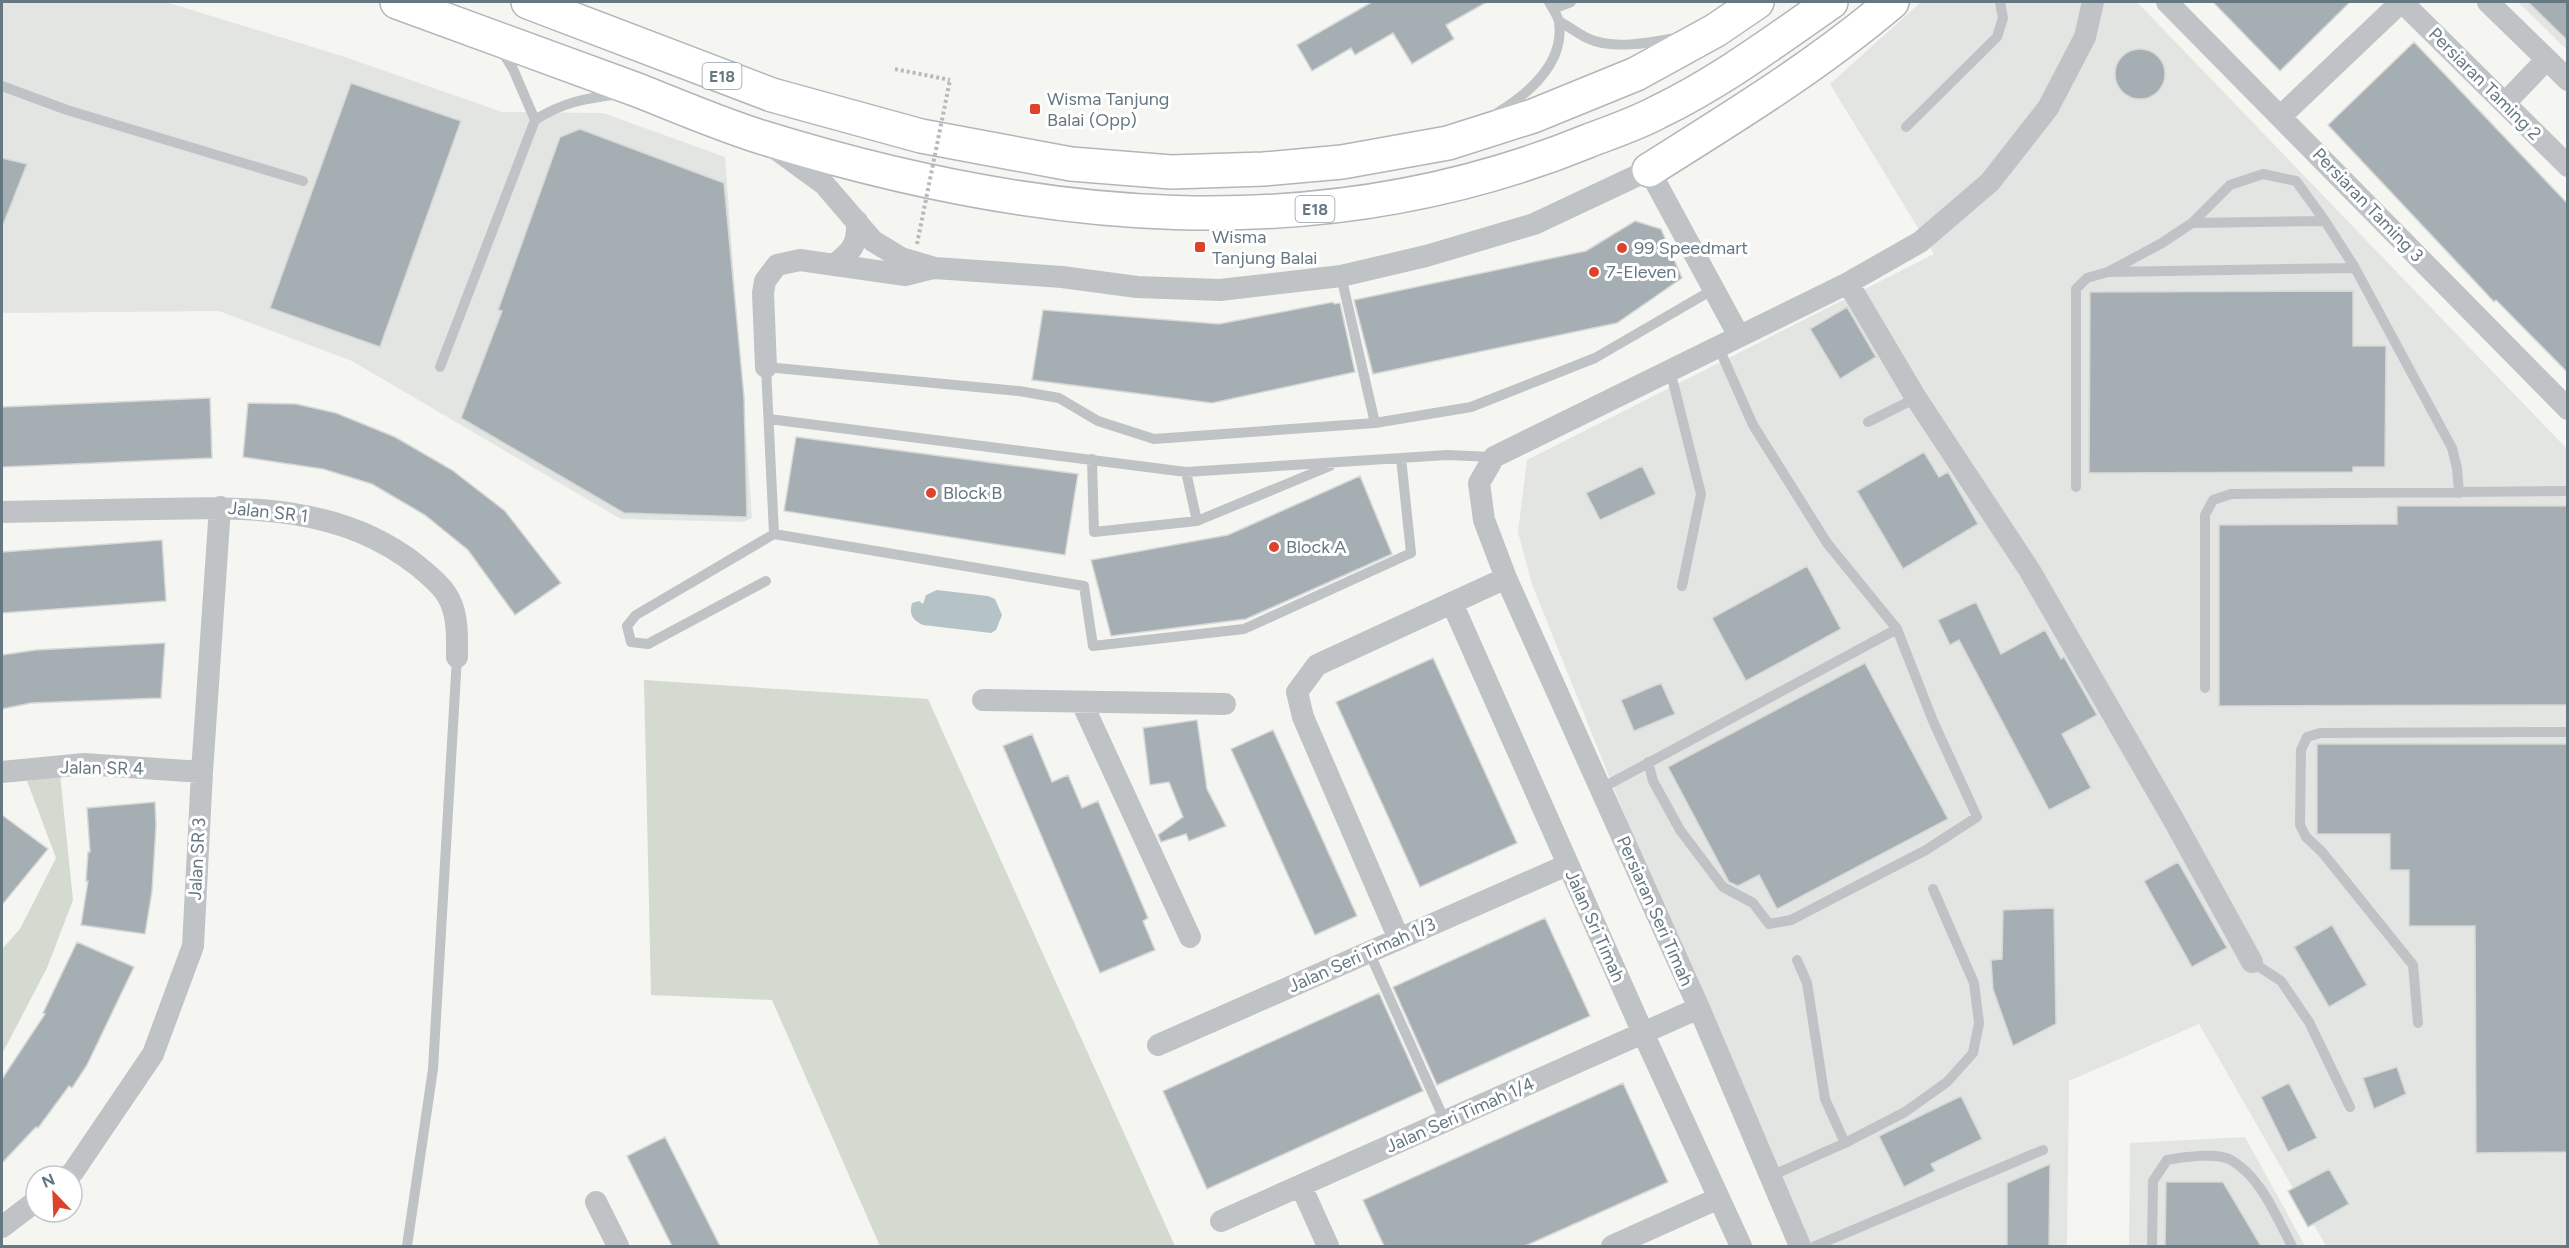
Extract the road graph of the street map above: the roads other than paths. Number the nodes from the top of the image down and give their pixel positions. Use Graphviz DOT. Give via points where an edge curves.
graph roads {
  1 [pos="397,2"];
  2 [pos="1571,2"];
  3 [pos="1757,2"];
  4 [pos="1831,2"];
  5 [pos="1892,2"];
  6 [pos="2000,2"];
  7 [pos="2092,2"];
  8 [pos="2167,2"];
  9 [pos="2402,2"];
  10 [pos="2488,2"];
  11 [pos="541,4"];
  12 [pos="1551,5"];
  13 [pos="1559,21"];
  14 [pos="1716,30"];
  15 [pos="492,36"];
  16 [pos="2546,60"];
  17 [pos="2568,80"];
  18 [pos="2,86"];
  19 [pos="641,92"];
  20 [pos="2505,103"];
  21 [pos="2281,116"];
  22 [pos="535,120"];
  23 [pos="1906,127"];
  24 [pos="759,136"];
  25 [pos="1448,143"];
  26 [pos="2568,166"];
  27 [pos="1649,170"];
  28 [pos="303,181"];
  29 [pos="857,221"];
  30 [pos="2325,221"];
  31 [pos="2192,223"];
  32 [pos="834,265"];
  33 [pos="935,268"];
  34 [pos="2355,268"];
  35 [pos="2108,272"];
  36 [pos="1341,276"];
  37 [pos="1848,283"];
  38 [pos="1714,289"];
  39 [pos="1740,336"];
  40 [pos="1718,346"];
  41 [pos="440,367"];
  42 [pos="766,367"];
  43 [pos="1670,370"];
  44 [pos="1916,398"];
  45 [pos="2568,409"];
  46 [pos="768,419"];
  47 [pos="1868,422"];
  48 [pos="1375,423"];
  49 [pos="1494,457"];
  50 [pos="1401,458"];
  51 [pos="1092,459"];
  52 [pos="1340,462"];
  53 [pos="1186,472"];
  54 [pos="2076,487"];
  55 [pos="2568,491"];
  56 [pos="2459,493"];
  57 [pos="220,507"];
  58 [pos="2,512"];
  59 [pos="1197,521"];
  60 [pos="774,534"];
  61 [pos="1506,578"];
  62 [pos="765,581"];
  63 [pos="1682,586"];
  64 [pos="1452,603"];
  65 [pos="1897,629"];
  66 [pos="457,657"];
  67 [pos="2205,688"];
  68 [pos="983,700"];
  69 [pos="1082,703"];
  70 [pos="1225,704"];
  71 [pos="2568,732"];
  72 [pos="1648,762"];
  73 [pos="2,772"];
  74 [pos="202,772"];
  75 [pos="1600,789"];
  76 [pos="1568,865"];
  77 [pos="1933,888"];
  78 [pos="1190,937"];
  79 [pos="1399,939"];
  80 [pos="1369,952"];
  81 [pos="1797,960"];
  82 [pos="2252,962"];
  83 [pos="1698,1008"];
  84 [pos="2418,1023"];
  85 [pos="1643,1033"];
  86 [pos="1158,1045"];
  87 [pos="2350,1107"];
  88 [pos="1445,1121"];
  89 [pos="1845,1143"];
  90 [pos="2043,1150"];
  91 [pos="78,1164"];
  92 [pos="1771,1176"];
  93 [pos="1301,1186"];
  94 [pos="1719,1198"];
  95 [pos="596,1202"];
  96 [pos="24,1210"];
  97 [pos="1221,1221"];
  98 [pos="2,1227"];
  99 [pos="407,1246"];
  100 [pos="618,1246"];
  101 [pos="1328,1246"];
  102 [pos="1612,1246"];
  103 [pos="1741,1246"];
  104 [pos="1800,1246"];
  105 [pos="1815,1246"];
  106 [pos="2152,1246"];
  107 [pos="2292,1246"];
  1 -- 15 [label="highway, E18"];
  2 -- 12 [label="lane"];
  3 -- 14 [label="highway, E18"];
  4 -- 24 [label="highway, E18" via="1742,65 1657,113 1534,162 1457,185 1349,206 1268,213 1168,214 1064,205 911,178"];
  5 -- 27 [label="highway" via="1853,36 1776,90"];
  6 -- 23 [label="lane" via="2003,18 1997,37"];
  7 -- 37 [label="street" via="2085,37 2048,108 1990,182 1920,242"];
  8 -- 21 [label="street, Persiaran Taming 3"];
  9 -- 20 [label="street, Persiaran Taming 2"];
  9 -- 21 [label="street"];
  10 -- 16 [label="street"];
  11 -- 25 [label="highway, E18" via="772,95 921,136 1071,164 1171,172 1264,169 1342,162"];
  12 -- 13 [label="lane"];
  13 -- 14 [label="lane" via="1589,39 1616,44 1646,44"];
  13 -- 25 [label="lane" via="1559,43 1551,65 1532,88"];
  14 -- 25 [label="highway, E18" via="1636,74 1533,116"];
  15 -- 19 [label="highway, E18"];
  15 -- 22 [label="lane" via="513,69"];
  16 -- 17 [label="street"];
  16 -- 20 [label="street"];
  18 -- 28 [label="lane" via="67,110"];
  19 -- 22 [label="lane" via="598,96 556,106"];
  19 -- 24 [label="highway, E18"];
  20 -- 26 [label="street, Persiaran Taming 2"];
  21 -- 45 [label="street, Persiaran Taming 3"];
  22 -- 41 [label="lane"];
  24 -- 29 [label="street" via="824,184"];
  27 -- 36 [label="street" via="1534,224"];
  27 -- 38 [label="street"];
  29 -- 32 [label="street" via="858,237 850,252"];
  29 -- 33 [label="street" via="873,241 901,258"];
  30 -- 31 [label="lane"];
  30 -- 31 [label="lane" via="2296,182 2263,174 2230,185"];
  30 -- 34 [label="lane"];
  31 -- 35 [label="lane"];
  32 -- 33 [label="street" via="905,275"];
  32 -- 42 [label="street" via="800,260 777,265 765,281"];
  33 -- 36 [label="street" via="1137,287 1220,290"];
  34 -- 35 [label="lane"];
  34 -- 56 [label="lane" via="2452,448"];
  35 -- 54 [label="lane" via="2086,278 2076,290"];
  36 -- 48 [label="lane"];
  37 -- 39 [label="street"];
  37 -- 44 [label="street"];
  38 -- 39 [label="street"];
  38 -- 48 [label="lane" via="1595,358 1471,407"];
  39 -- 40 [label="street"];
  40 -- 43 [label="street"];
  40 -- 65 [label="lane" via="1753,425 1827,543"];
  42 -- 46 [label="lane"];
  42 -- 48 [label="lane" via="1049,396 1098,421 1154,439"];
  43 -- 49 [label="street"];
  43 -- 63 [label="lane" via="1701,494"];
  44 -- 47 [label="lane"];
  44 -- 82 [label="street" via="2030,571"];
  46 -- 51 [label="lane"];
  46 -- 60 [label="lane"];
  49 -- 50 [label="lane"];
  49 -- 61 [label="street, Persiaran Seri Timah" via="1479,483 1484,520"];
  50 -- 52 [label="lane"];
  50 -- 60 [label="lane" via="1411,553 1244,630 1093,646 1084,586"];
  51 -- 53 [label="lane"];
  51 -- 59 [label="lane" via="1094,532"];
  52 -- 53 [label="lane"];
  52 -- 59 [label="lane"];
  53 -- 59 [label="lane"];
  55 -- 56 [label="lane"];
  56 -- 67 [label="lane" via="2232,494 2213,500 2205,515"];
  57 -- 58 [label="street, Jalan SR 1"];
  57 -- 66 [label="street, Jalan SR 1" via="300,513 342,525 398,551 435,580 451,602"];
  57 -- 74 [label="street, Jalan SR 3"];
  60 -- 62 [label="lane" via="636,615 627,626 631,642 648,644"];
  61 -- 64 [label="street"];
  61 -- 75 [label="street, Persiaran Seri Timah"];
  64 -- 76 [label="street, Jalan Sri Timah"];
  64 -- 79 [label="street" via="1317,665 1297,692 1303,717"];
  65 -- 72 [label="lane"];
  65 -- 72 [label="lane" via="1977,817 1926,850 1791,920 1769,924 1753,903 1724,887 1680,830 1653,781"];
  66 -- 99 [label="lane" via="433,1069"];
  68 -- 69 [label="street"];
  69 -- 70 [label="street"];
  69 -- 78 [label="street"];
  71 -- 84 [label="lane" via="2320,732 2307,737 2301,750 2300,825 2413,965"];
  72 -- 75 [label="lane"];
  73 -- 74 [label="street, Jalan SR 4" via="84,764"];
  74 -- 91 [label="street, Jalan SR 3" via="193,946 153,1054"];
  75 -- 83 [label="street, Persiaran Seri Timah"];
  76 -- 79 [label="street, Jalan Seri Timah 1/3"];
  76 -- 85 [label="street, Jalan Sri Timah"];
  77 -- 89 [label="lane" via="1974,983 1979,1023 1973,1053 1947,1082 1905,1112"];
  79 -- 80 [label="street, Jalan Seri Timah 1/3"];
  80 -- 86 [label="street, Jalan Seri Timah 1/3"];
  80 -- 88 [label="lane"];
  81 -- 89 [label="lane" via="1807,983 1825,1099"];
  82 -- 87 [label="lane" via="2281,981 2309,1022"];
  83 -- 85 [label="street, Jalan Seri Timah 1/4"];
  83 -- 92 [label="street, Persiaran Seri Timah"];
  85 -- 88 [label="street, Jalan Seri Timah 1/4"];
  85 -- 94 [label="street, Jalan Sri Timah"];
  88 -- 93 [label="street, Jalan Seri Timah 1/4"];
  89 -- 92 [label="lane"];
  90 -- 105 [label="lane"];
  92 -- 104 [label="street, Persiaran Seri Timah"];
  93 -- 97 [label="street, Jalan Seri Timah 1/4"];
  93 -- 101 [label="street"];
  94 -- 102 [label="street"];
  94 -- 103 [label="street, Jalan Sri Timah"];
  95 -- 100 [label="street"];
  96 -- 98 [label="street"];
  106 -- 107 [label="lane" via="2153,1181 2167,1160 2191,1155 2230,1159 2259,1186"];
}
